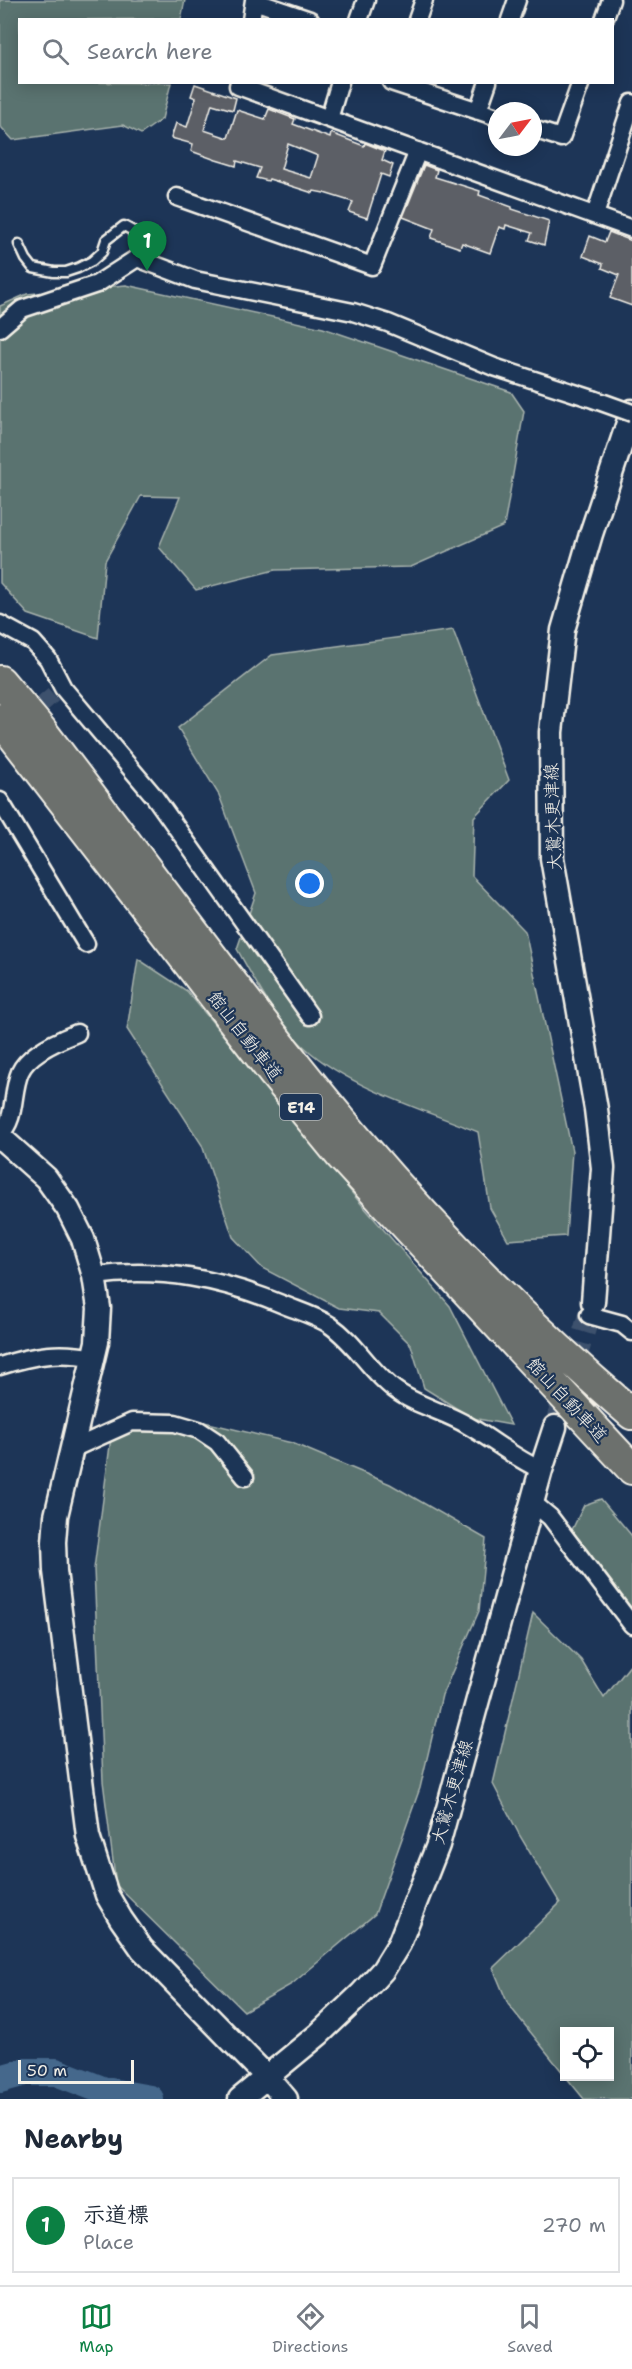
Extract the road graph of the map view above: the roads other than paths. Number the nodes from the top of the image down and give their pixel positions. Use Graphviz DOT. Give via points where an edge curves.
graph roads {
  1 [pos="366,0"];
  2 [pos="424,0"];
  3 [pos="517,0"];
  4 [pos="611,0"];
  5 [pos="254,1"];
  6 [pos="251,18"];
  7 [pos="304,18"];
  8 [pos="360,18"];
  9 [pos="418,18"];
  10 [pos="511,18"];
  11 [pos="605,18"];
  12 [pos="238,84"];
  13 [pos="339,84"];
  14 [pos="396,84"];
  15 [pos="487,84"];
  16 [pos="580,84"];
  17 [pos="632,103"];
  18 [pos="478,111"];
  19 [pos="488,114"];
  20 [pos="329,119"];
  21 [pos="542,132"];
  22 [pos="418,151"];
  23 [pos="177,197"];
  24 [pos="595,215"];
  25 [pos="632,229"];
  26 [pos="19,244"];
  27 [pos="137,258"];
  28 [pos="0,328"];
  29 [pos="632,412"];
  30 [pos="0,624"];
  31 [pos="0,681"];
  32 [pos="0,719"];
  33 [pos="0,801"];
  34 [pos="86,944"];
  35 [pos="310,1016"];
  36 [pos="77,1033"];
  37 [pos="0,1135"];
  38 [pos="94,1276"];
  39 [pos="591,1309"];
  40 [pos="632,1332"];
  41 [pos="94,1358"];
  42 [pos="0,1366"];
  43 [pos="632,1414"];
  44 [pos="555,1427"];
  45 [pos="72,1449"];
  46 [pos="632,1469"];
  47 [pos="541,1470"];
  48 [pos="245,1477"];
  49 [pos="532,1502"];
  50 [pos="632,1625"];
  51 [pos="267,2077"];
  52 [pos="240,2099"];
  53 [pos="286,2099"];
  1 -- 8 [label="street"];
  2 -- 9 [label="street"];
  3 -- 10 [label="street"];
  4 -- 11 [label="street"];
  5 -- 6 [label="street"];
  5 -- 7 [label="street"];
  12 -- 20 [label="street"];
  13 -- 20 [label="street"];
  14 -- 18 [label="street"];
  15 -- 18 [label="street"];
  16 -- 21 [label="street" via="561,138"];
  17 -- 24 [label="street"];
  18 -- 19 [label="street"];
  20 -- 22 [label="street"];
  22 -- 23 [label="street" via="372,266"];
  22 -- 24 [label="street"];
  24 -- 25 [label="street"];
  26 -- 27 [label="lane" via="33,268 66,272 92,261 102,252 106,240 124,226 133,231"];
  27 -- 28 [label="street" via="97,284 22,309"];
  27 -- 29 [label="street, bridge" via="195,280 353,312 494,367"];
  29 -- 39 [label="main road, 大鷲木更津線" via="563,630 551,732 552,858 603,1168"];
  30 -- 35 [label="street" via="33,642 48,659 58,692 154,796"];
  31 -- 43 [label="highway, 館山自動車道 / E14" via="357,1138 423,1214 493,1285"];
  32 -- 46 [label="highway, 館山自動車道 / E14" via="341,1156"];
  33 -- 34 [label="street"];
  36 -- 37 [label="street" via="53,1043 25,1063 19,1073 9,1126"];
  37 -- 38 [label="main road" via="46,1178 68,1209 83,1239"];
  38 -- 41 [label="main road" via="99,1308"];
  38 -- 47 [label="street" via="126,1272 182,1275 215,1281 310,1315 344,1337 378,1375 409,1400 466,1424 522,1462"];
  39 -- 40 [label="street"];
  41 -- 42 [label="street" via="42,1355"];
  41 -- 45 [label="main road"];
  44 -- 47 [label="main road, 大鷲木更津線"];
  45 -- 48 [label="street" via="132,1422 175,1423 199,1430 217,1442"];
  45 -- 51 [label="main road" via="56,1516 55,1571 88,1836 96,1863 107,1895 142,1949"];
  47 -- 49 [label="main road, 大鷲木更津線"];
  49 -- 50 [label="street" via="550,1517"];
  49 -- 51 [label="main road, 大鷲木更津線" via="438,1845 399,1944 361,1994"];
  51 -- 52 [label="main road, 大鷲木更津線"];
  51 -- 53 [label="main road"];
}
